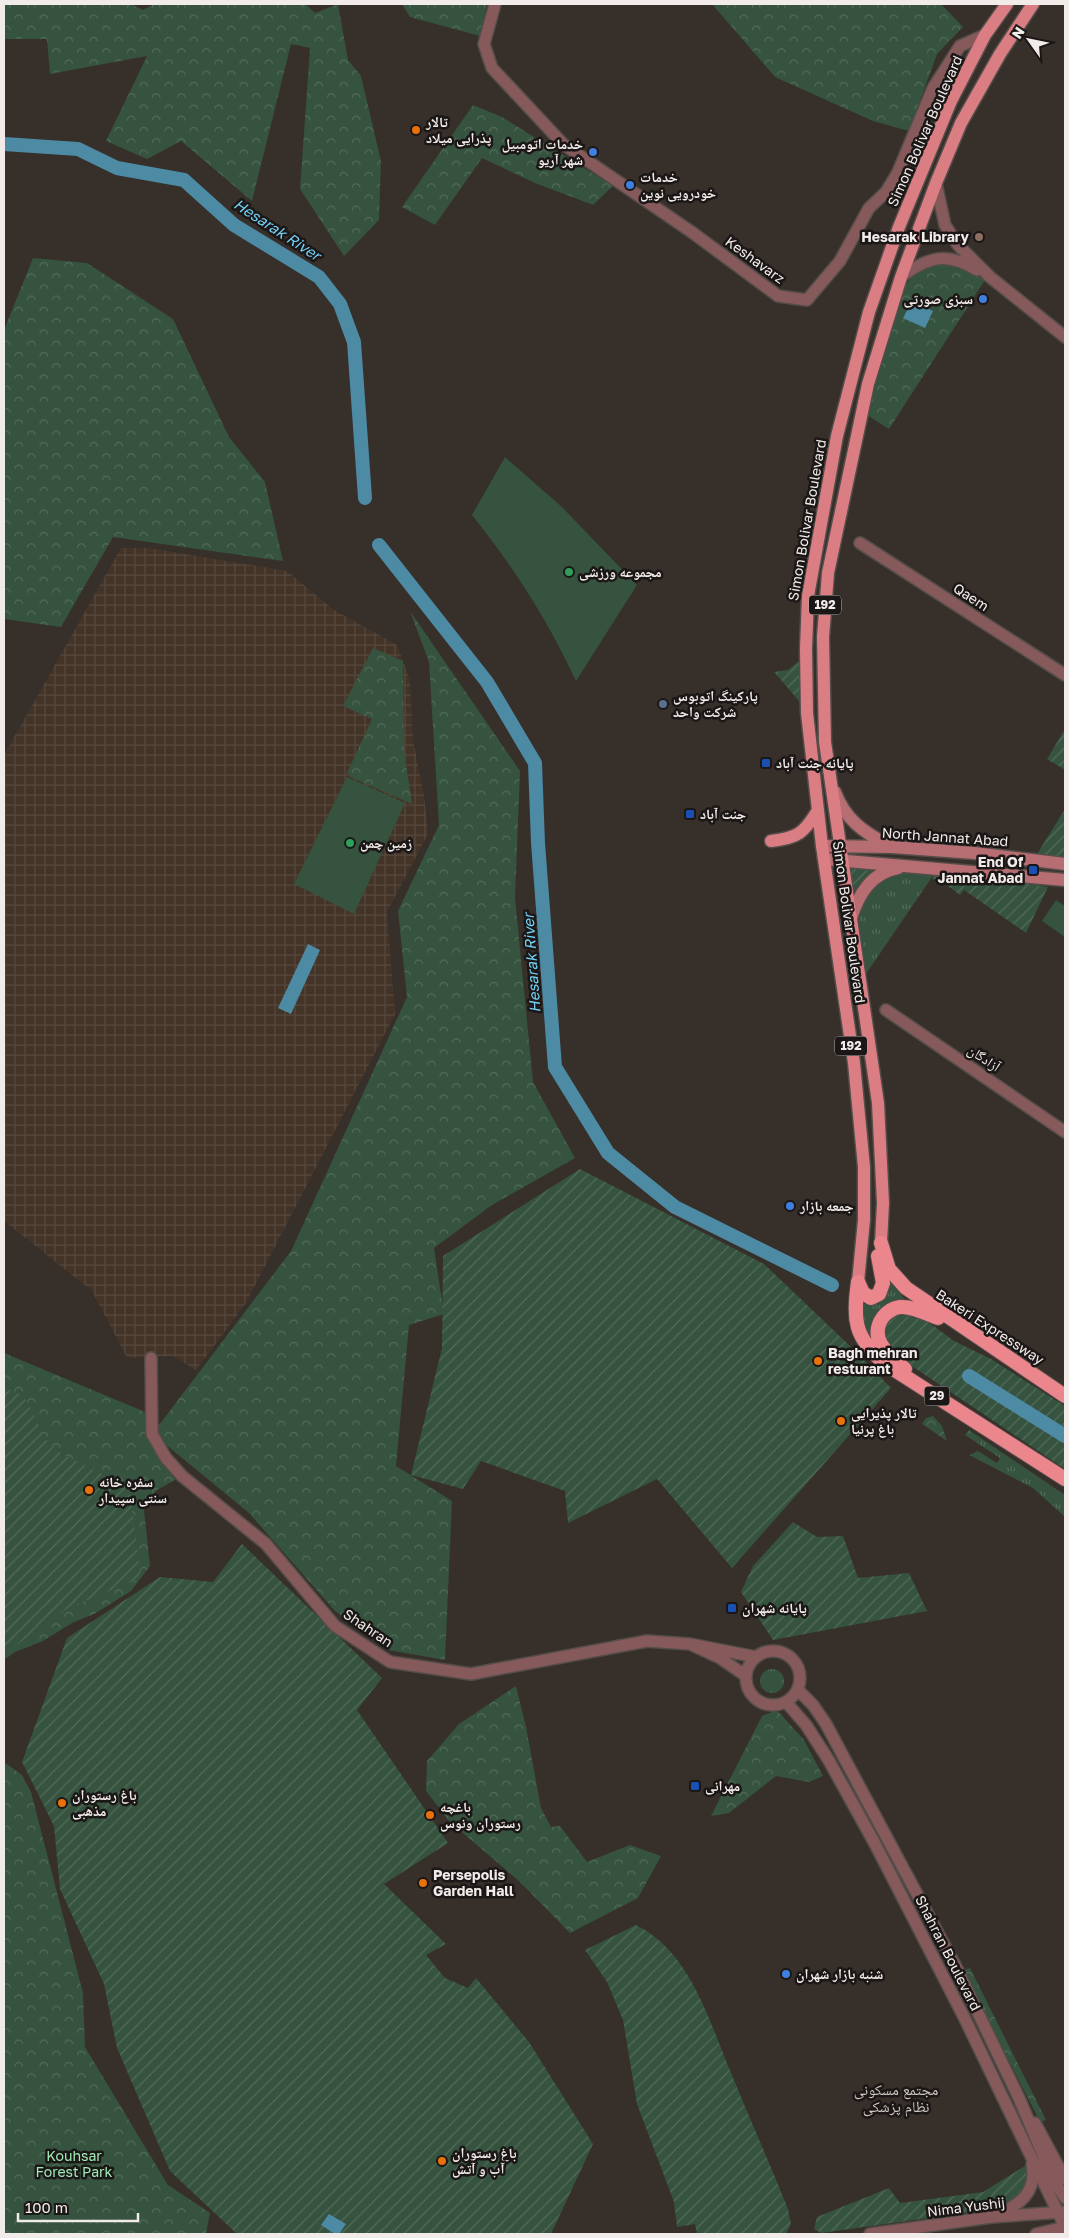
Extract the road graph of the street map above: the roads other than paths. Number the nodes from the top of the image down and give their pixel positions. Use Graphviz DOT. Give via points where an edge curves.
graph roads {
  1 [pos="495,4"];
  2 [pos="1007,4"];
  3 [pos="1033,4"];
  4 [pos="985,35"];
  5 [pos="936,182"];
  6 [pos="901,277"];
  7 [pos="990,277"];
  8 [pos="1065,337"];
  9 [pos="860,543"];
  10 [pos="1065,676"];
  11 [pos="832,785"];
  12 [pos="818,810"];
  13 [pos="771,841"];
  14 [pos="822,846"];
  15 [pos="892,847"];
  16 [pos="840,853"];
  17 [pos="824,859"];
  18 [pos="1065,864"];
  19 [pos="908,866"];
  20 [pos="1065,880"];
  21 [pos="851,918"];
  22 [pos="886,1010"];
  23 [pos="1065,1132"];
  24 [pos="881,1243"];
  25 [pos="858,1282"];
  26 [pos="954,1323"];
  27 [pos="151,1358"];
  28 [pos="1065,1396"];
  29 [pos="942,1400"];
  30 [pos="1065,1479"];
  31 [pos="690,1644"];
  32 [pos="756,1657"];
  33 [pos="746,1676"];
  34 [pos="798,1690"];
  35 [pos="786,1702"];
  36 [pos="1019,2098"];
  37 [pos="1031,2155"];
  38 [pos="1065,2179"];
  39 [pos="1065,2198"];
  40 [pos="1061,2212"];
  41 [pos="1032,2215"];
  42 [pos="992,2217"];
  43 [pos="1065,2227"];
  44 [pos="870,2234"];
  45 [pos="1038,2234"];
  1 -- 4 [label="street, Keshavarz" via="484,44 492,68 550,131 605,174 778,296 807,300 840,261 869,208 886,192 898,172 933,88 960,46"];
  2 -- 4 [label="main road, Simon Bolivar Boulevard / 192"];
  3 -- 5 [label="main road, Simon Bolivar Boulevard / 192" via="979,88"];
  4 -- 12 [label="main road, Simon Bolivar Boulevard / 192" via="951,101 899,227 869,312 837,436 808,596 807,714"];
  5 -- 6 [label="main road, Simon Bolivar Boulevard / 192"];
  5 -- 7 [label="street" via="941,214 950,234"];
  6 -- 7 [label="street" via="942,258 960,260"];
  6 -- 11 [label="main road, Simon Bolivar Boulevard / 192" via="868,384 828,573 822,637 822,694"];
  7 -- 8 [label="street"];
  9 -- 10 [label="street, Qaem"];
  11 -- 15 [label="main road" via="840,806 853,824"];
  11 -- 16 [label="main road, Simon Bolivar Boulevard / 192"];
  12 -- 13 [label="main road" via="804,831"];
  12 -- 14 [label="main road, Simon Bolivar Boulevard / 192"];
  14 -- 16 [label="main road, North Jannat Abad"];
  14 -- 17 [label="main road, Simon Bolivar Boulevard / 192"];
  15 -- 16 [label="main road, North Jannat Abad"];
  15 -- 18 [label="main road, North Jannat Abad"];
  16 -- 17 [label="main road, North Jannat Abad"];
  16 -- 19 [label="main road, North Jannat Abad"];
  16 -- 21 [label="main road, Simon Bolivar Boulevard / 192"];
  17 -- 25 [label="main road, Simon Bolivar Boulevard / 192" via="860,1112 864,1220"];
  19 -- 20 [label="main road, North Jannat Abad"];
  19 -- 21 [label="main road" via="884,872 866,886"];
  21 -- 24 [label="main road, Simon Bolivar Boulevard / 192" via="878,1103 883,1203"];
  22 -- 23 [label="street, آزادگان"];
  24 -- 25 [label="highway" via="878,1263 883,1282 879,1294 871,1298 866,1296"];
  24 -- 26 [label="highway, Bakeri Expressway" via="886,1262 899,1283"];
  25 -- 29 [label="highway, 29" via="855,1316 863,1341 884,1363"];
  26 -- 28 [label="highway, Bakeri Expressway"];
  26 -- 29 [label="highway" via="898,1308 885,1315 878,1330 882,1348"];
  27 -- 31 [label="street, Shahran" via="152,1434 166,1458 182,1476 266,1544 335,1626 390,1662 471,1674 647,1641"];
  29 -- 30 [label="highway, 29"];
  31 -- 32 [label="street"];
  31 -- 33 [label="street" via="720,1658"];
  32 -- 33 [label="street"];
  32 -- 34 [label="street" via="776,1651 791,1657 800,1672"];
  33 -- 35 [label="street" via="750,1693 763,1703"];
  34 -- 35 [label="street"];
  34 -- 36 [label="street, Shahran Boulevard" via="826,1724 951,1958"];
  35 -- 37 [label="street, Shahran Boulevard" via="811,1732 874,1842"];
  36 -- 38 [label="street"];
  36 -- 39 [label="street, Shahran Boulevard" via="1054,2181"];
  37 -- 40 [label="street, Shahran Boulevard"];
  37 -- 42 [label="street" via="1034,2173 1030,2193 1013,2207"];
  40 -- 41 [label="street, Nima Yushij"];
  40 -- 43 [label="street, Shahran Boulevard"];
  41 -- 42 [label="street, Nima Yushij"];
  41 -- 45 [label="street" via="1044,2224"];
  42 -- 44 [label="street, Nima Yushij"];
  43 -- 45 [label="street"];
}
